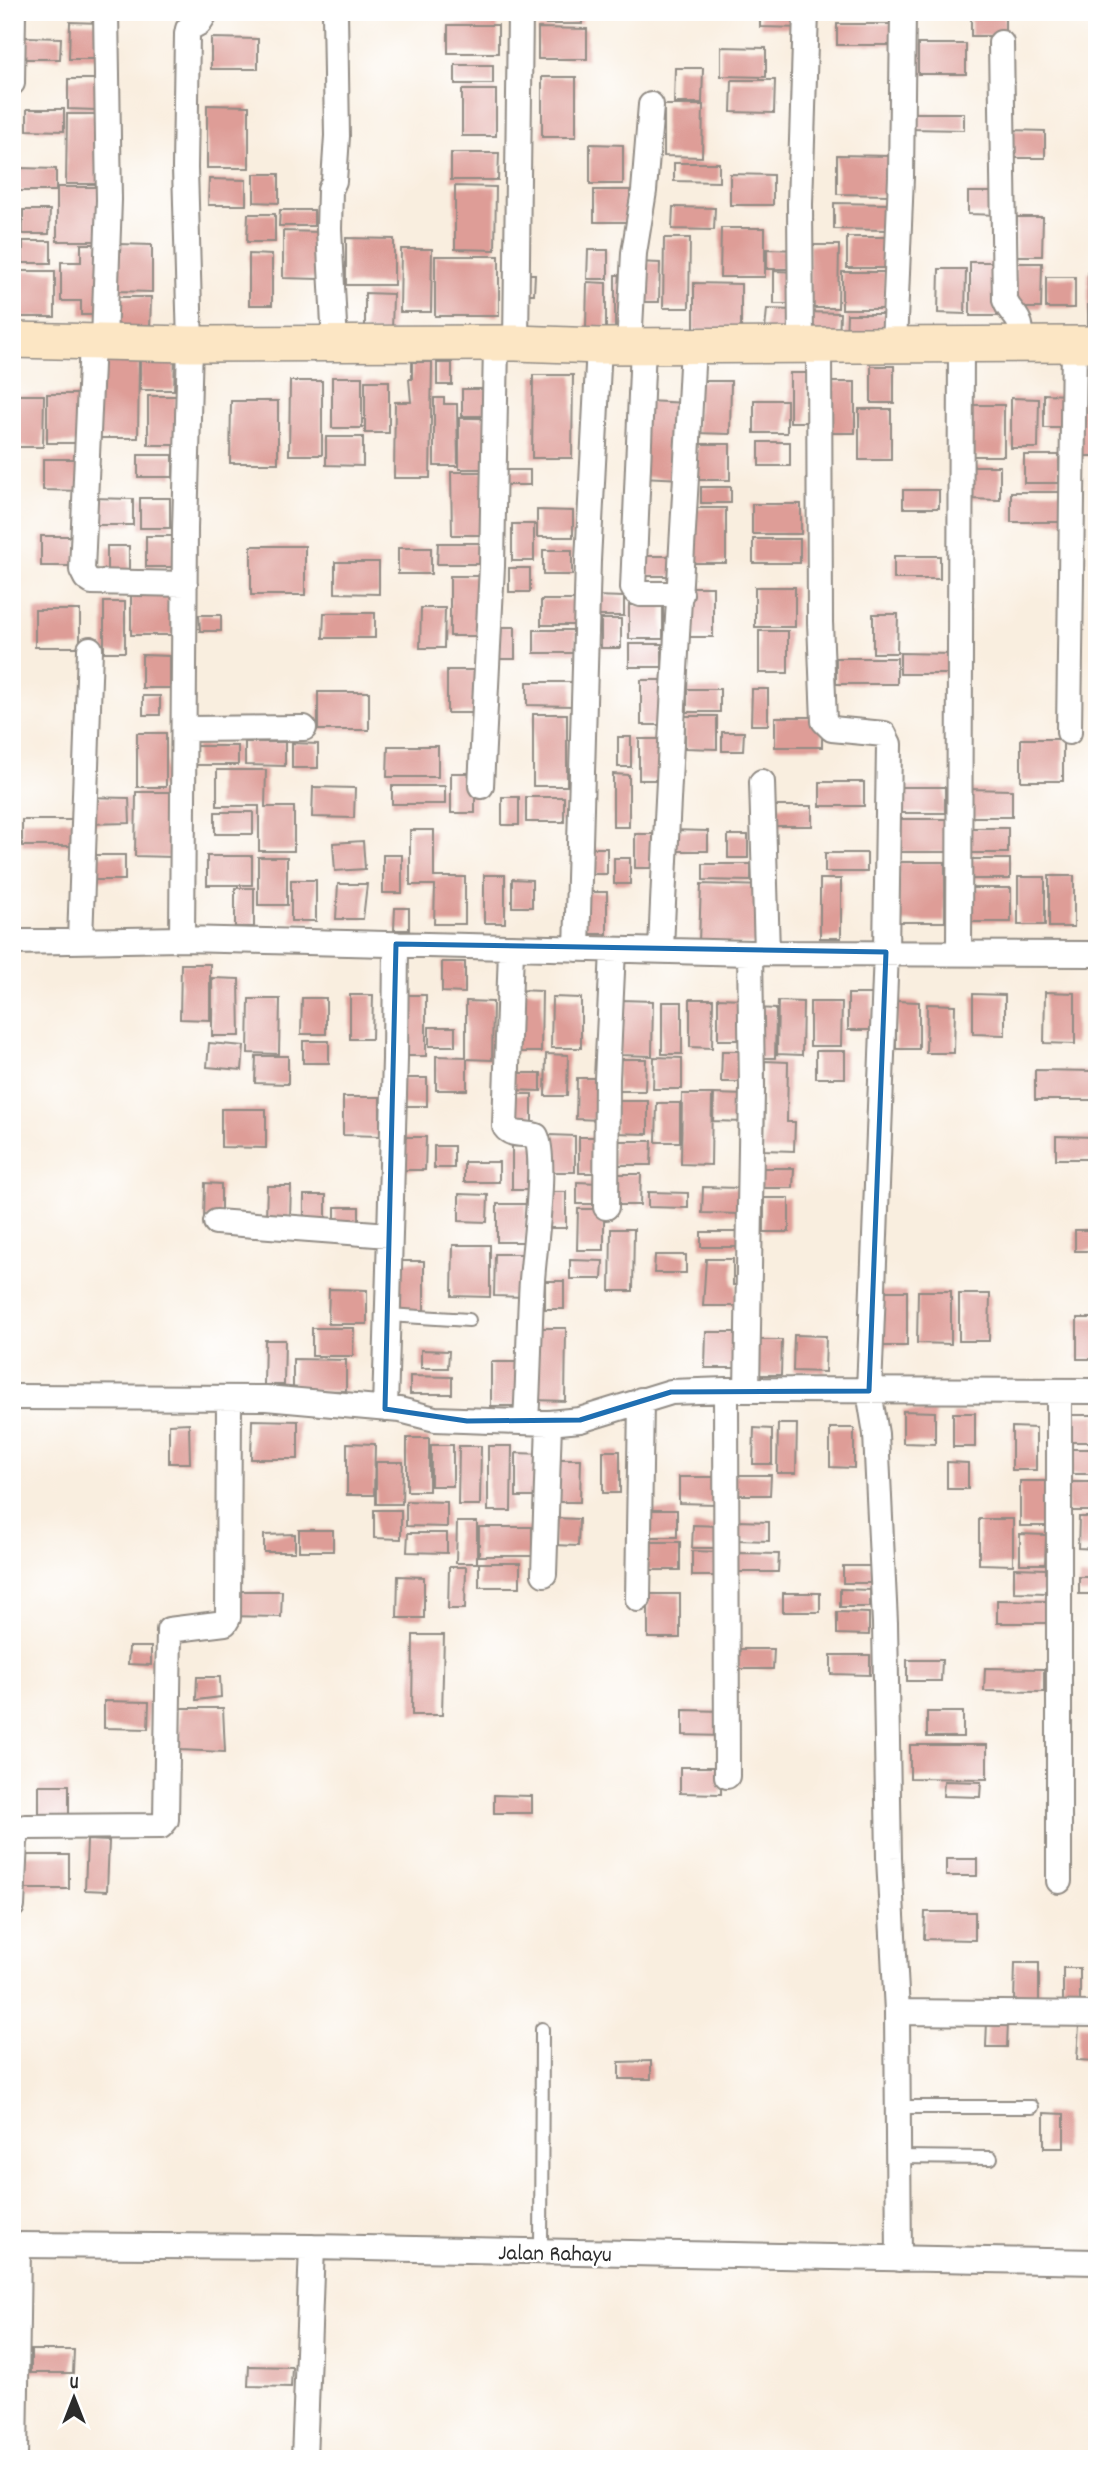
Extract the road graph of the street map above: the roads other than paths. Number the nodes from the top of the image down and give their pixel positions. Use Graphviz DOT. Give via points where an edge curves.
graph roads {
  1 [pos="13,12"];
  2 [pos="106,12"];
  3 [pos="206,12"];
  4 [pos="335,12"];
  5 [pos="520,12"];
  6 [pos="806,12"];
  7 [pos="903,12"];
  8 [pos="1001,43"];
  9 [pos="12,83"];
  10 [pos="651,105"];
  11 [pos="12,340"];
  12 [pos="98,341"];
  13 [pos="961,343"];
  14 [pos="190,344"];
  15 [pos="335,344"];
  16 [pos="506,344"];
  17 [pos="1021,344"];
  18 [pos="1085,344"];
  19 [pos="894,345"];
  20 [pos="624,346"];
  21 [pos="693,346"];
  22 [pos="810,346"];
  23 [pos="185,584"];
  24 [pos="681,594"];
  25 [pos="90,649"];
  26 [pos="185,729"];
  27 [pos="304,729"];
  28 [pos="1069,732"];
  29 [pos="762,782"];
  30 [pos="481,786"];
  31 [pos="182,939"];
  32 [pos="12,942"];
  33 [pos="80,942"];
  34 [pos="396,944"];
  35 [pos="511,949"];
  36 [pos="577,949"];
  37 [pos="614,950"];
  38 [pos="661,950"];
  39 [pos="886,952"];
  40 [pos="959,952"];
  41 [pos="759,953"];
  42 [pos="1097,954"];
  43 [pos="606,1207"];
  44 [pos="216,1222"];
  45 [pos="389,1235"];
  46 [pos="388,1315"];
  47 [pos="469,1320"];
  48 [pos="737,1390"];
  49 [pos="869,1391"];
  50 [pos="1097,1391"];
  51 [pos="1059,1392"];
  52 [pos="12,1397"];
  53 [pos="229,1399"];
  54 [pos="641,1400"];
  55 [pos="385,1409"];
  56 [pos="538,1422"];
  57 [pos="544,1574"];
  58 [pos="638,1599"];
  59 [pos="727,1776"];
  60 [pos="1059,1881"];
  61 [pos="12,1906"];
  62 [pos="897,2012"];
  63 [pos="1097,2014"];
  64 [pos="542,2029"];
  65 [pos="897,2107"];
  66 [pos="1032,2107"];
  67 [pos="897,2157"];
  68 [pos="991,2158"];
  69 [pos="18,2245"];
  70 [pos="312,2247"];
  71 [pos="541,2252"];
  72 [pos="899,2259"];
  73 [pos="1097,2262"];
  74 [pos="21,2459"];
  75 [pos="304,2459"];
  1 -- 9 [label="street"];
  2 -- 12 [label="street" via="109,200"];
  3 -- 14 [label="street" via="187,34"];
  4 -- 15 [label="street" via="337,136 329,229"];
  5 -- 16 [label="street"];
  6 -- 22 [label="street" via="800,204"];
  7 -- 19 [label="street"];
  8 -- 17 [label="street" via="1005,300 1020,324"];
  10 -- 20 [label="street"];
  11 -- 12 [label="street"];
  12 -- 14 [label="street"];
  12 -- 23 [label="street" via="82,570 92,582"];
  13 -- 17 [label="street"];
  13 -- 19 [label="street"];
  13 -- 40 [label="street"];
  14 -- 15 [label="street"];
  14 -- 23 [label="street"];
  15 -- 16 [label="street"];
  16 -- 20 [label="street"];
  16 -- 30 [label="street"];
  17 -- 18 [label="street"];
  18 -- 28 [label="street"];
  19 -- 22 [label="street"];
  20 -- 21 [label="street"];
  20 -- 24 [label="street" via="633,587 641,594"];
  20 -- 36 [label="street" via="588,561"];
  21 -- 22 [label="street"];
  21 -- 24 [label="street"];
  22 -- 39 [label="street" via="824,721 832,729 884,734 889,744"];
  23 -- 26 [label="street"];
  24 -- 38 [label="street"];
  25 -- 33 [label="street"];
  26 -- 27 [label="street"];
  26 -- 31 [label="street"];
  29 -- 41 [label="street"];
  31 -- 33 [label="street"];
  31 -- 34 [label="street"];
  32 -- 33 [label="street"];
  34 -- 35 [label="street"];
  34 -- 45 [label="street"];
  35 -- 36 [label="street"];
  35 -- 56 [label="street" via="505,1127 536,1136 539,1143 532,1283"];
  36 -- 37 [label="street"];
  37 -- 38 [label="street"];
  37 -- 43 [label="street"];
  38 -- 41 [label="street"];
  39 -- 40 [label="street"];
  39 -- 41 [label="street"];
  39 -- 49 [label="street"];
  40 -- 42 [label="street"];
  41 -- 48 [label="street"];
  44 -- 45 [label="street"];
  45 -- 46 [label="street"];
  46 -- 47 [label="lane"];
  46 -- 55 [label="street"];
  48 -- 49 [label="street"];
  48 -- 54 [label="street" via="671,1392"];
  48 -- 59 [label="street"];
  49 -- 51 [label="street"];
  49 -- 62 [label="street" via="876,1434 885,1623"];
  50 -- 51 [label="street"];
  51 -- 60 [label="street"];
  52 -- 53 [label="street"];
  53 -- 55 [label="street"];
  53 -- 61 [label="street" via="229,1615 225,1623 169,1630 166,1820 161,1826 19,1830"];
  54 -- 56 [label="street" via="580,1420"];
  54 -- 58 [label="street"];
  55 -- 56 [label="street" via="435,1419"];
  56 -- 57 [label="street"];
  62 -- 63 [label="street"];
  62 -- 65 [label="street"];
  64 -- 71 [label="lane"];
  65 -- 66 [label="lane"];
  65 -- 67 [label="street"];
  67 -- 68 [label="lane"];
  67 -- 72 [label="street"];
  69 -- 70 [label="street, Jalan Rahayu"];
  69 -- 74 [label="lane"];
  70 -- 71 [label="street, Jalan Rahayu"];
  70 -- 75 [label="street"];
  71 -- 72 [label="street, Jalan Rahayu"];
  72 -- 73 [label="street, Jalan Rahayu"];
}
